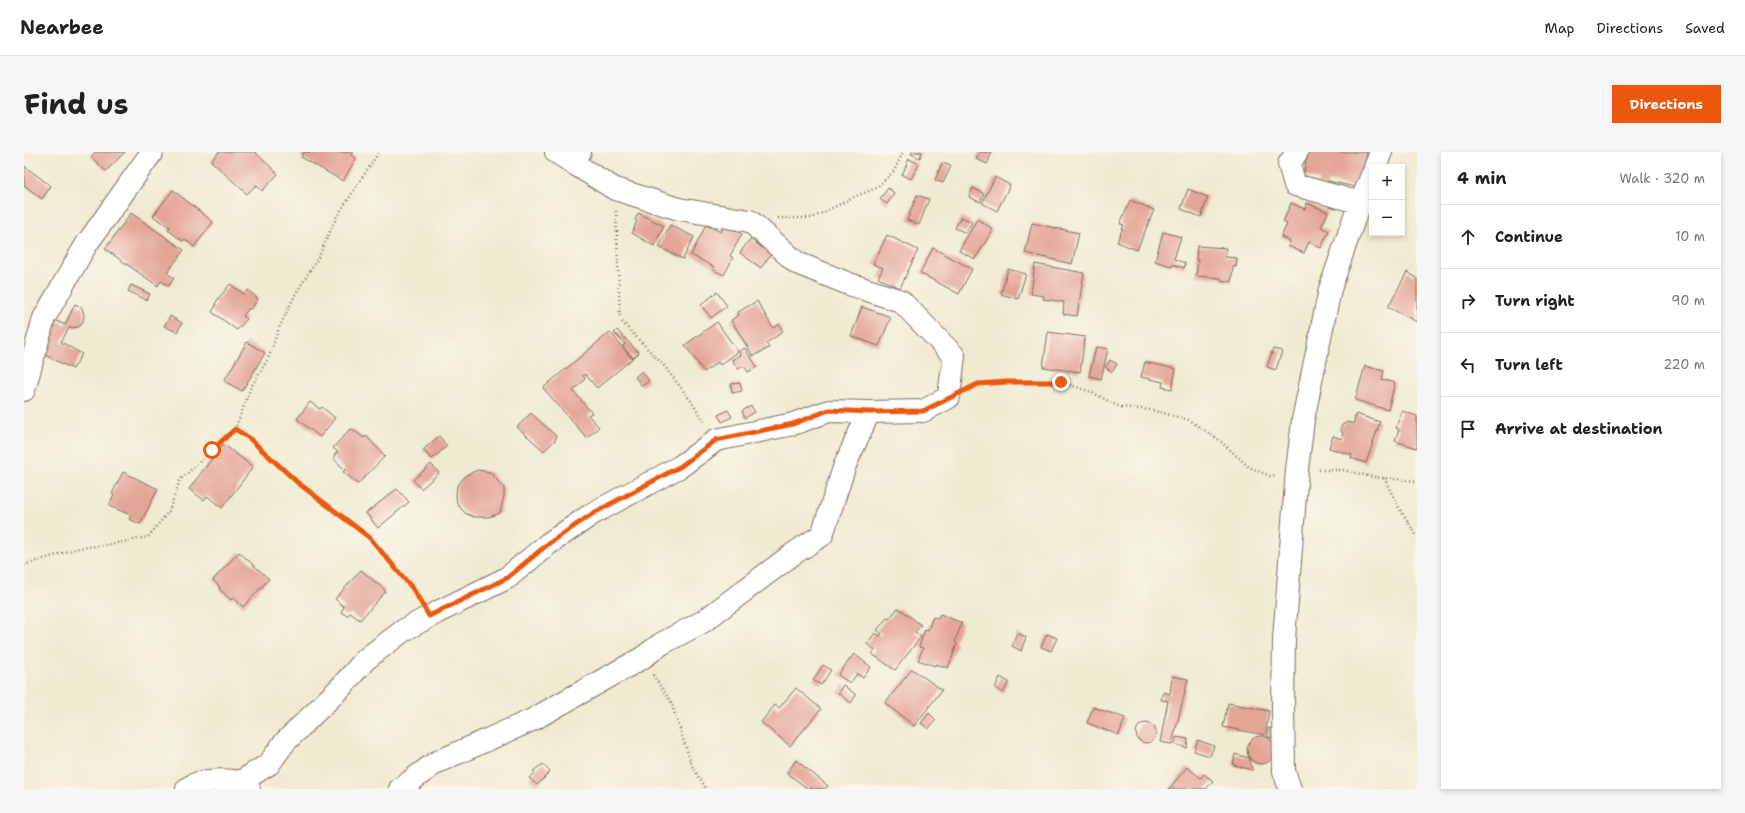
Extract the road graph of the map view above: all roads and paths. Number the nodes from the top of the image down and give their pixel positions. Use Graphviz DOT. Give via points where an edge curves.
graph roads {
  1 [pos="152,152"];
  2 [pos="379,152"];
  3 [pos="904,152"];
  4 [pos="1297,152"];
  5 [pos="1381,152"];
  6 [pos="570,156"];
  7 [pos="1376,164"];
  8 [pos="1369,183"];
  9 [pos="615,189"];
  10 [pos="1361,203"];
  11 [pos="750,221"];
  12 [pos="24,390"];
  13 [pos="949,397"];
  14 [pos="869,412"];
  15 [pos="235,429"];
  16 [pos="716,440"];
  17 [pos="1297,470"];
  18 [pos="1384,478"];
  19 [pos="1417,481"];
  20 [pos="1417,536"];
  21 [pos="24,565"];
  22 [pos="429,616"];
  23 [pos="642,658"];
  24 [pos="245,786"];
  25 [pos="187,789"];
  26 [pos="400,789"];
  27 [pos="706,789"];
  28 [pos="1290,789"];
  1 -- 12 [label="street" via="86,245 44,318"];
  2 -- 15 [label="path" via="336,218 318,258 295,295 268,359 251,387"];
  3 -- 11 [label="path" via="894,171 876,188 812,218"];
  4 -- 10 [label="street" via="1289,164 1295,185"];
  5 -- 7 [label="street"];
  6 -- 9 [label="street"];
  8 -- 10 [label="street"];
  9 -- 11 [label="street" via="679,209"];
  9 -- 16 [label="path" via="620,320 665,367"];
  10 -- 17 [label="street" via="1330,289 1303,420"];
  11 -- 13 [label="street" via="797,263 901,301 954,356"];
  13 -- 14 [label="street" via="923,411"];
  13 -- 17 [label="path" via="978,384 1061,382 1091,392 1120,407 1151,410 1189,420 1218,439 1249,466 1270,476"];
  14 -- 16 [label="street" via="829,410 793,424"];
  14 -- 23 [label="street" via="845,465 822,535 792,554 704,621 661,644"];
  15 -- 21 [label="path" via="180,480 169,511 148,537 106,546 79,548"];
  15 -- 22 [label="path" via="249,438 297,482 370,538 413,589"];
  16 -- 22 [label="street" via="681,466 592,514 548,544 507,578"];
  17 -- 18 [label="path" via="1343,470"];
  17 -- 28 [label="street" via="1283,670 1284,771"];
  18 -- 19 [label="path"];
  18 -- 20 [label="path"];
  22 -- 24 [label="street" via="404,630 366,659 284,743 269,764 250,774"];
  23 -- 26 [label="street" via="532,720 434,763"];
  23 -- 27 [label="path" via="671,702 692,766"];
  24 -- 25 [label="street" via="211,780 191,785"];
}
